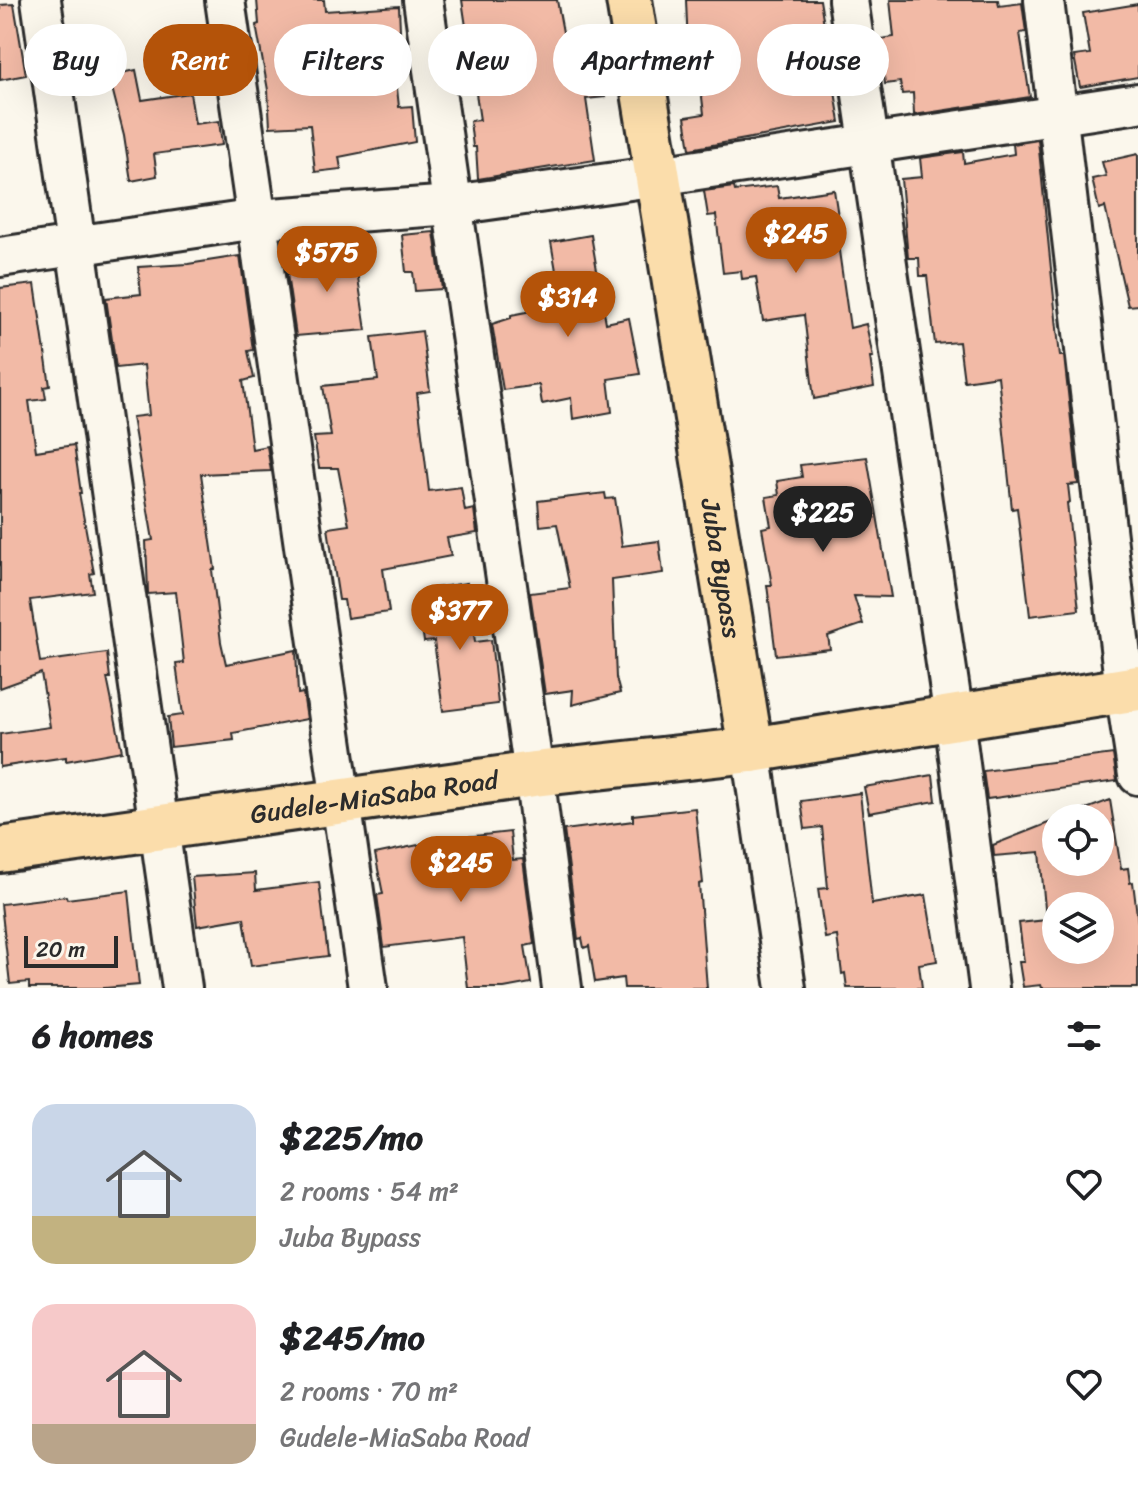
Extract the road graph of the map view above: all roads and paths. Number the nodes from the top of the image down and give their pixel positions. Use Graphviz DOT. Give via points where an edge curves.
graph roads {
  1 [pos="41,0"];
  2 [pos="225,0"];
  3 [pos="423,0"];
  4 [pos="629,0"];
  5 [pos="848,0"];
  6 [pos="1044,0"];
  7 [pos="1138,103"];
  8 [pos="1058,116"];
  9 [pos="869,145"];
  10 [pos="658,176"];
  11 [pos="453,205"];
  12 [pos="257,219"];
  13 [pos="76,246"];
  14 [pos="0,257"];
  15 [pos="1132,689"];
  16 [pos="954,718"];
  17 [pos="751,750"];
  18 [pos="534,774"];
  19 [pos="1138,775"];
  20 [pos="341,802"];
  21 [pos="159,827"];
  22 [pos="0,850"];
  23 [pos="182,988"];
  24 [pos="368,988"];
  25 [pos="562,988"];
  26 [pos="786,988"];
  27 [pos="989,988"];
  1 -- 13 [label="street"];
  2 -- 12 [label="street"];
  3 -- 11 [label="street"];
  4 -- 10 [label="main road, Juba Bypass"];
  5 -- 9 [label="street"];
  6 -- 8 [label="street"];
  7 -- 8 [label="street"];
  8 -- 9 [label="street"];
  8 -- 15 [label="street"];
  9 -- 10 [label="street"];
  9 -- 16 [label="street"];
  10 -- 11 [label="street"];
  10 -- 17 [label="main road, Juba Bypass"];
  11 -- 12 [label="street"];
  11 -- 18 [label="street"];
  12 -- 13 [label="street"];
  12 -- 20 [label="street"];
  13 -- 14 [label="street"];
  13 -- 21 [label="street"];
  15 -- 16 [label="main road"];
  15 -- 19 [label="street"];
  16 -- 17 [label="main road"];
  16 -- 27 [label="street"];
  17 -- 18 [label="main road, Gudele-MiaSaba Road"];
  17 -- 26 [label="street"];
  18 -- 20 [label="main road, Gudele-MiaSaba Road"];
  18 -- 25 [label="street"];
  20 -- 21 [label="main road, Gudele-MiaSaba Road"];
  20 -- 24 [label="street"];
  21 -- 22 [label="main road, Gudele-MiaSaba Road"];
  21 -- 23 [label="street"];
}
